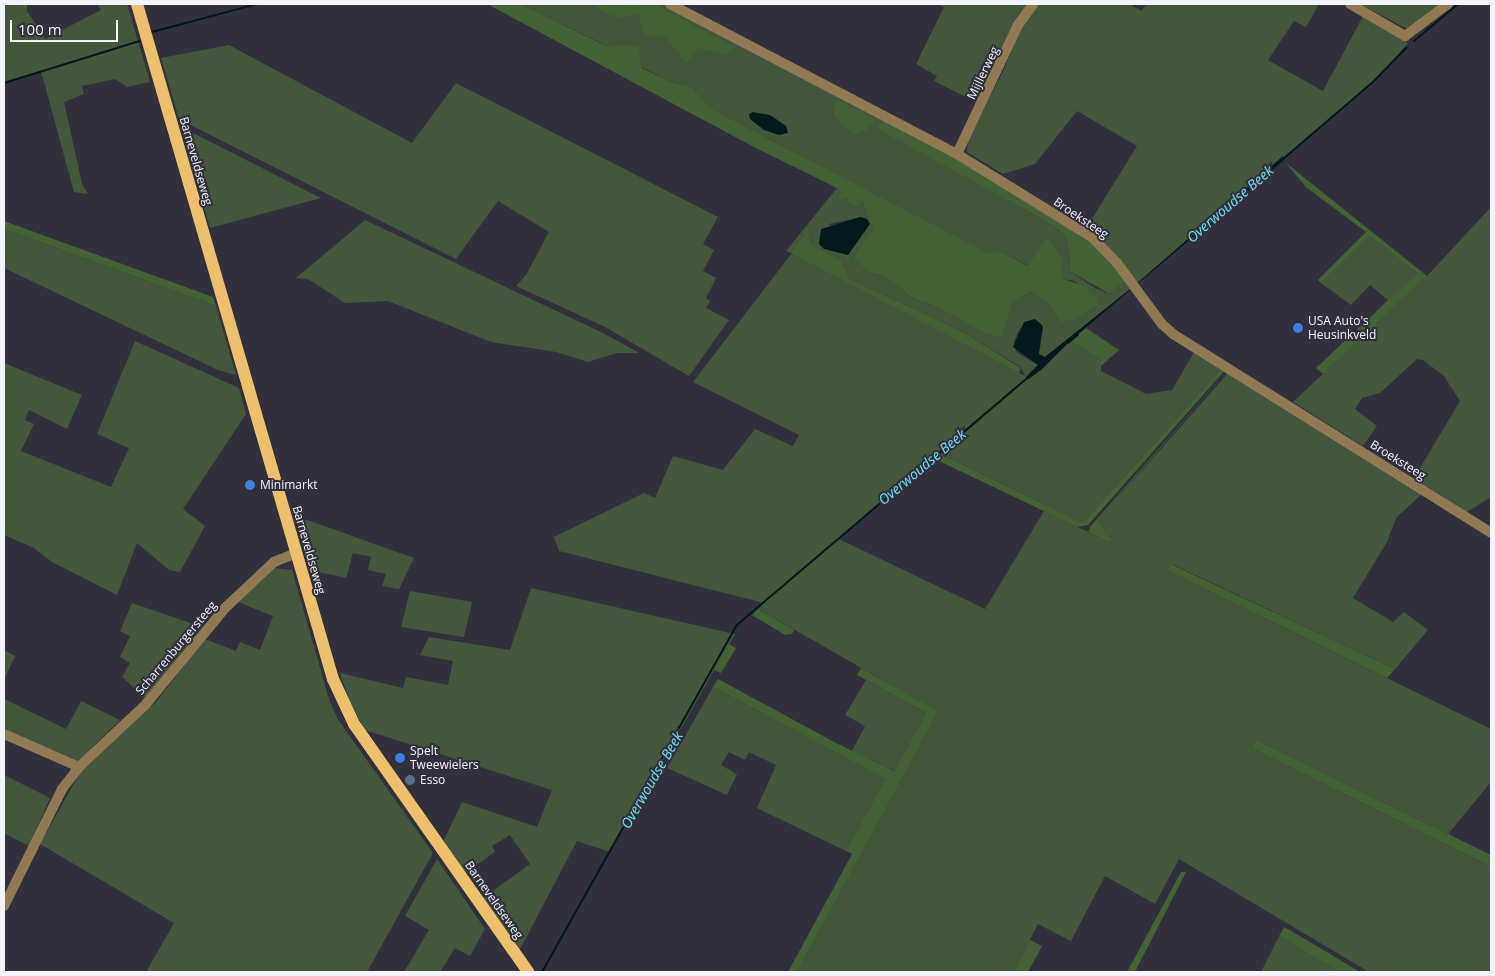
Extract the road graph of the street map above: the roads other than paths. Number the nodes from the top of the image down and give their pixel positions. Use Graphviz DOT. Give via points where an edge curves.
graph roads {
  1 [pos="137,4"];
  2 [pos="670,4"];
  3 [pos="1033,4"];
  4 [pos="1350,4"];
  5 [pos="1448,4"];
  6 [pos="957,154"];
  7 [pos="1491,533"];
  8 [pos="296,553"];
  9 [pos="4,734"];
  10 [pos="79,767"];
  11 [pos="4,906"];
  12 [pos="528,972"];
  1 -- 8 [label="main road, Barneveldseweg"];
  2 -- 6 [label="street, Broeksteeg"];
  3 -- 6 [label="street, Mijllerweg" via="1018,25"];
  4 -- 5 [label="street" via="1405,36"];
  6 -- 7 [label="street, Broeksteeg" via="1093,238 1173,334"];
  8 -- 10 [label="street, Scharrenburgersteeg" via="274,562 226,607 146,704"];
  8 -- 12 [label="main road, Barneveldseweg" via="333,679 354,724"];
  9 -- 10 [label="street"];
  10 -- 11 [label="street, Scharrenburgersteeg" via="62,789"];
}
